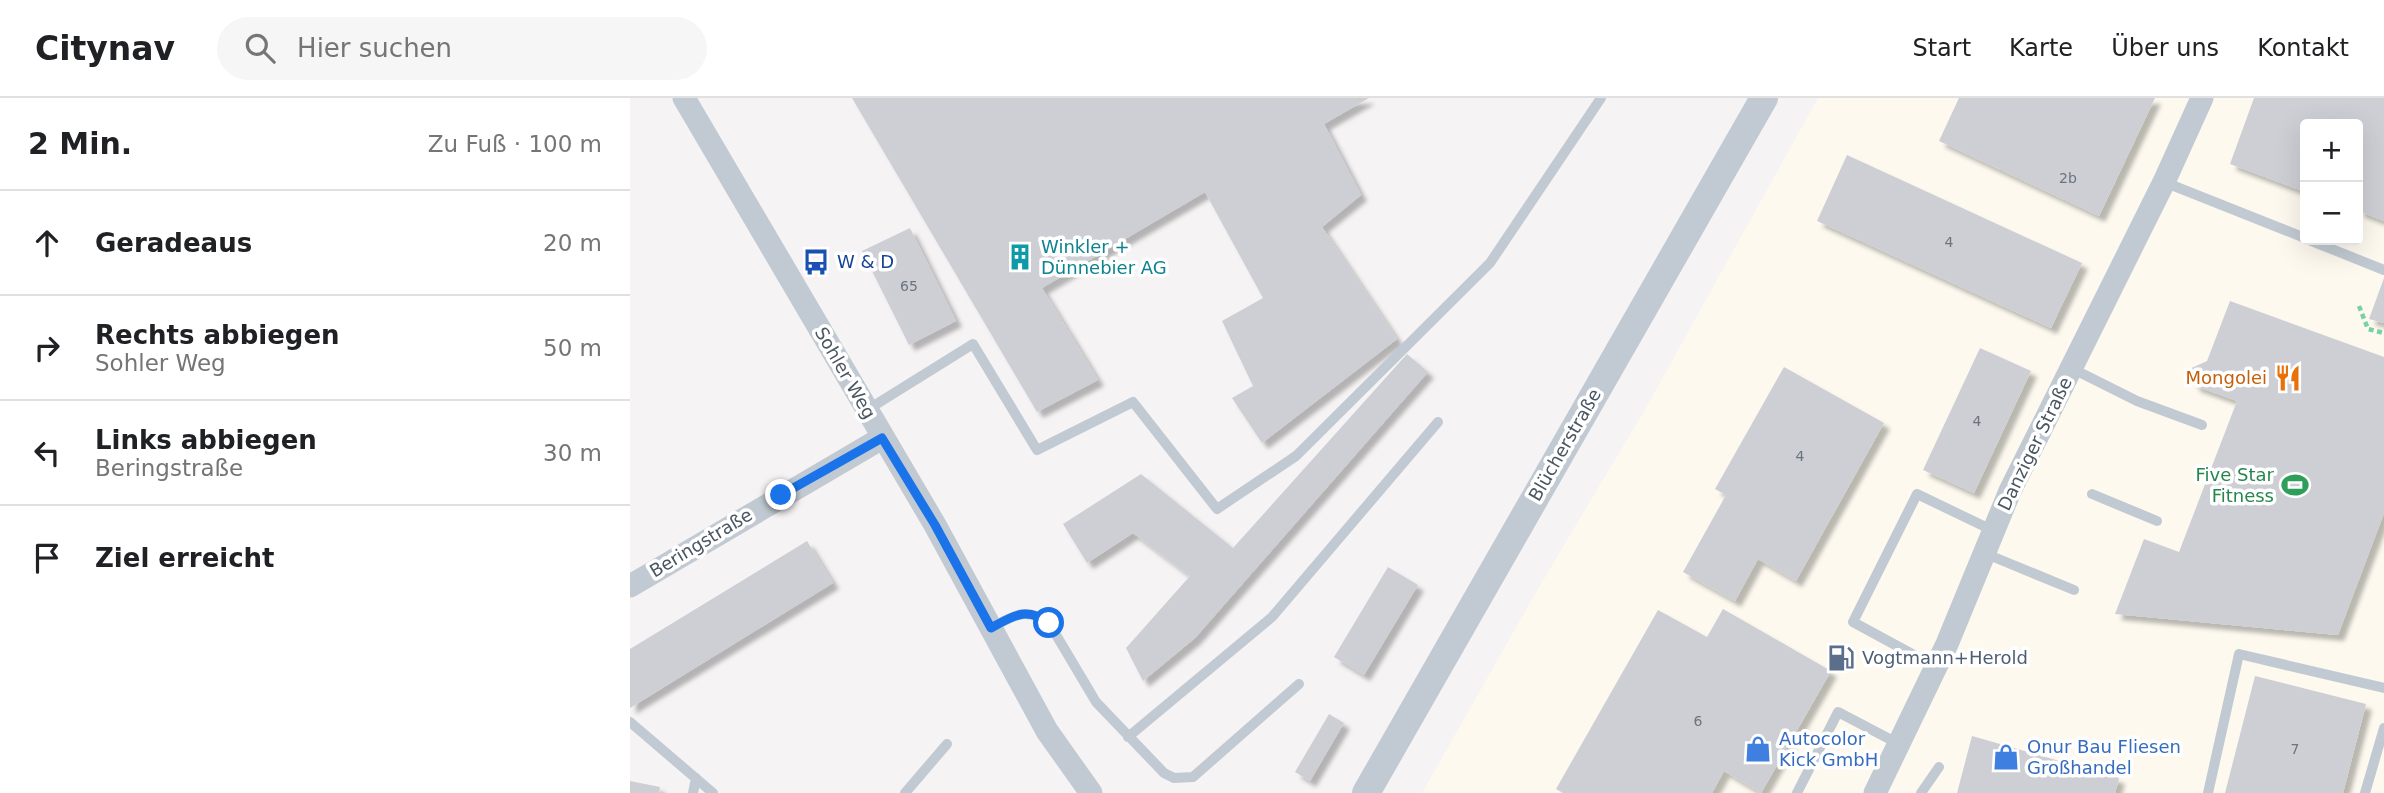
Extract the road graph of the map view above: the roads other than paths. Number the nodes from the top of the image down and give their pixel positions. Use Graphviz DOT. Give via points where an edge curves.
graph roads {
  1 [pos="684,98"];
  2 [pos="1601,98"];
  3 [pos="1764,98"];
  4 [pos="2202,98"];
  5 [pos="2164,181"];
  6 [pos="2300,236"];
  7 [pos="2322,245"];
  8 [pos="2384,270"];
  9 [pos="2073,369"];
  10 [pos="866,410"];
  11 [pos="1438,422"];
  12 [pos="2202,425"];
  13 [pos="882,438"];
  14 [pos="2092,494"];
  15 [pos="2157,521"];
  16 [pos="1994,531"];
  17 [pos="1984,553"];
  18 [pos="630,586"];
  19 [pos="2074,590"];
  20 [pos="991,628"];
  21 [pos="1936,667"];
  22 [pos="1299,684"];
  23 [pos="2384,688"];
  24 [pos="630,722"];
  25 [pos="2384,728"];
  26 [pos="1128,737"];
  27 [pos="947,744"];
  28 [pos="1899,744"];
  29 [pos="1939,767"];
  30 [pos="696,778"];
  31 [pos="693,793"];
  32 [pos="713,793"];
  33 [pos="905,793"];
  34 [pos="1091,793"];
  35 [pos="1366,793"];
  36 [pos="1797,793"];
  37 [pos="1875,793"];
  38 [pos="1922,793"];
  39 [pos="2208,793"];
  40 [pos="2365,793"];
  1 -- 10 [label="street, Sohler Weg"];
  2 -- 10 [label="lane" via="1490,263 1297,456 1217,509 1132,402 1037,450 973,344"];
  3 -- 35 [label="street, Blücherstraße"];
  4 -- 5 [label="street, Danziger Straße"];
  5 -- 6 [label="lane"];
  5 -- 9 [label="street, Danziger Straße"];
  7 -- 8 [label="lane"];
  9 -- 12 [label="lane" via="2137,401"];
  9 -- 16 [label="street, Danziger Straße"];
  10 -- 13 [label="street, Sohler Weg"];
  11 -- 26 [label="lane" via="1272,617"];
  13 -- 18 [label="street, Beringstraße"];
  13 -- 20 [label="street, Sohler Weg"];
  14 -- 15 [label="lane"];
  16 -- 17 [label="street, Danziger Straße"];
  16 -- 21 [label="lane" via="1917,494 1853,622"];
  17 -- 19 [label="lane"];
  17 -- 21 [label="street, Danziger Straße"];
  20 -- 26 [label="lane" via="1017,614 1039,615 1049,623 1096,702"];
  20 -- 34 [label="street, Sohler Weg" via="1047,731"];
  21 -- 28 [label="street, Danziger Straße"];
  22 -- 26 [label="lane" via="1193,776 1174,778 1164,773"];
  23 -- 39 [label="lane" via="2239,654"];
  24 -- 30 [label="lane"];
  25 -- 40 [label="lane"];
  27 -- 33 [label="lane"];
  28 -- 36 [label="lane" via="1838,712"];
  28 -- 37 [label="street, Danziger Straße"];
  29 -- 38 [label="lane"];
  30 -- 31 [label="lane"];
  30 -- 32 [label="lane"];
}
